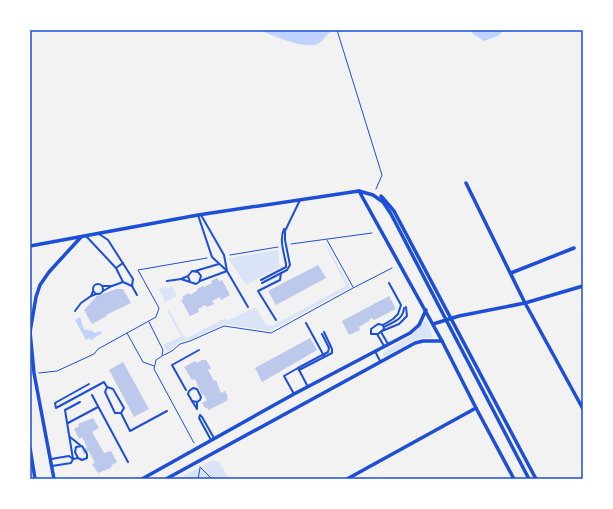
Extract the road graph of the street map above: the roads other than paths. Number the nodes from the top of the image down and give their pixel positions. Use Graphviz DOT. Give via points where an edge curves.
graph roads {
  1 [pos="466,183"];
  2 [pos="359,191"];
  3 [pos="381,196"];
  4 [pos="299,199"];
  5 [pos="199,215"];
  6 [pos="99,234"];
  7 [pos="86,236"];
  8 [pos="81,237"];
  9 [pos="30,246"];
  10 [pos="284,246"];
  11 [pos="574,248"];
  12 [pos="123,263"];
  13 [pos="219,264"];
  14 [pos="116,268"];
  15 [pos="281,270"];
  16 [pos="194,271"];
  17 [pos="227,271"];
  18 [pos="281,273"];
  19 [pos="511,273"];
  20 [pos="188,276"];
  21 [pos="181,279"];
  22 [pos="167,281"];
  23 [pos="123,282"];
  24 [pos="190,282"];
  25 [pos="199,282"];
  26 [pos="389,283"];
  27 [pos="102,286"];
  28 [pos="112,286"];
  29 [pos="132,286"];
  30 [pos="583,286"];
  31 [pos="94,290"];
  32 [pos="103,291"];
  33 [pos="96,294"];
  34 [pos="137,295"];
  35 [pos="91,296"];
  36 [pos="525,303"];
  37 [pos="248,307"];
  38 [pos="426,310"];
  39 [pos="74,311"];
  40 [pos="451,318"];
  41 [pos="276,320"];
  42 [pos="446,320"];
  43 [pos="306,323"];
  44 [pos="433,324"];
  45 [pos="384,326"];
  46 [pos="382,332"];
  47 [pos="323,333"];
  48 [pos="378,334"];
  49 [pos="442,340"];
  50 [pos="386,345"];
  51 [pos="199,350"];
  52 [pos="375,351"];
  53 [pos="324,356"];
  54 [pos="381,362"];
  55 [pos="298,368"];
  56 [pos="300,370"];
  57 [pos="89,384"];
  58 [pos="107,387"];
  59 [pos="308,387"];
  60 [pos="186,390"];
  61 [pos="189,391"];
  62 [pos="188,394"];
  63 [pos="294,394"];
  64 [pos="92,395"];
  65 [pos="192,401"];
  66 [pos="80,402"];
  67 [pos="197,402"];
  68 [pos="98,407"];
  69 [pos="476,408"];
  70 [pos="197,409"];
  71 [pos="583,409"];
  72 [pos="167,411"];
  73 [pos="121,413"];
  74 [pos="68,423"];
  75 [pos="70,436"];
  76 [pos="212,439"];
  77 [pos="80,445"];
  78 [pos="30,448"];
  79 [pos="75,452"];
  80 [pos="78,458"];
  81 [pos="50,459"];
  82 [pos="73,459"];
  83 [pos="128,462"];
  84 [pos="52,466"];
  85 [pos="35,479"];
  86 [pos="54,479"];
  87 [pos="142,479"];
  88 [pos="166,479"];
  89 [pos="347,479"];
  90 [pos="514,479"];
  91 [pos="529,479"];
  92 [pos="536,479"];
  1 -- 19 [label="street"];
  2 -- 4 [label="street"];
  2 -- 38 [label="street"];
  2 -- 42 [label="street" via="383,202"];
  3 -- 40 [label="street" via="394,211"];
  4 -- 5 [label="street"];
  4 -- 10 [label="lane" via="285,231"];
  5 -- 6 [label="street"];
  5 -- 13 [label="lane" via="212,258"];
  5 -- 17 [label="lane" via="224,255"];
  6 -- 7 [label="street"];
  6 -- 12 [label="lane" via="108,240"];
  7 -- 8 [label="street"];
  7 -- 14 [label="lane"];
  8 -- 9 [label="street"];
  8 -- 81 [label="street" via="40,285 30,332 34,373"];
  10 -- 15 [label="lane" via="286,267"];
  10 -- 18 [label="lane" via="290,265"];
  11 -- 19 [label="street"];
  12 -- 14 [label="lane"];
  12 -- 29 [label="lane" via="133,279"];
  13 -- 16 [label="lane"];
  13 -- 17 [label="lane"];
  14 -- 23 [label="lane"];
  15 -- 18 [label="lane"];
  15 -- 18 [label="lane" via="262,281"];
  16 -- 20 [label="lane"];
  16 -- 25 [label="lane" via="200,274"];
  17 -- 25 [label="lane"];
  17 -- 37 [label="lane"];
  18 -- 41 [label="lane" via="280,280 258,291"];
  19 -- 36 [label="street"];
  20 -- 21 [label="lane"];
  20 -- 24 [label="lane"];
  21 -- 22 [label="lane"];
  21 -- 24 [label="lane"];
  23 -- 28 [label="lane"];
  23 -- 29 [label="lane"];
  24 -- 25 [label="lane"];
  26 -- 45 [label="lane" via="401,305 398,314"];
  27 -- 28 [label="lane"];
  27 -- 31 [label="lane" via="94,286"];
  27 -- 32 [label="lane"];
  28 -- 32 [label="lane"];
  29 -- 34 [label="lane"];
  30 -- 36 [label="street"];
  31 -- 33 [label="lane"];
  31 -- 35 [label="lane"];
  32 -- 33 [label="lane"];
  33 -- 35 [label="lane"];
  35 -- 39 [label="lane"];
  36 -- 40 [label="street"];
  36 -- 71 [label="street"];
  38 -- 44 [label="street"];
  38 -- 50 [label="street" via="415,330"];
  40 -- 42 [label="street"];
  40 -- 92 [label="street"];
  42 -- 44 [label="street"];
  42 -- 91 [label="street"];
  43 -- 53 [label="lane"];
  44 -- 49 [label="street"];
  45 -- 46 [label="lane"];
  45 -- 46 [label="lane" via="400,318 405,308 407,316"];
  45 -- 48 [label="lane" via="378,324 371,329 372,334"];
  46 -- 48 [label="lane"];
  46 -- 50 [label="lane"];
  47 -- 53 [label="lane" via="332,349 332,353"];
  48 -- 50 [label="lane"];
  49 -- 54 [label="street" via="416,343"];
  49 -- 69 [label="street"];
  50 -- 52 [label="street"];
  51 -- 60 [label="lane" via="172,365"];
  52 -- 54 [label="lane"];
  52 -- 59 [label="street"];
  53 -- 55 [label="lane"];
  53 -- 56 [label="lane"];
  54 -- 88 [label="street"];
  55 -- 56 [label="lane"];
  55 -- 63 [label="lane" via="284,376"];
  56 -- 59 [label="lane"];
  57 -- 58 [label="lane" via="55,403 56,408 104,382"];
  58 -- 73 [label="lane" via="105,392 115,413"];
  58 -- 73 [label="lane" via="113,388 124,408"];
  59 -- 63 [label="street"];
  60 -- 61 [label="lane"];
  60 -- 62 [label="lane"];
  61 -- 62 [label="lane"];
  61 -- 67 [label="lane" via="197,389 201,397"];
  62 -- 65 [label="lane"];
  63 -- 76 [label="street"];
  64 -- 68 [label="lane"];
  65 -- 67 [label="lane"];
  65 -- 70 [label="lane"];
  66 -- 74 [label="lane" via="65,410"];
  67 -- 70 [label="lane"];
  68 -- 74 [label="lane"];
  68 -- 83 [label="lane"];
  69 -- 89 [label="street"];
  69 -- 90 [label="street"];
  70 -- 76 [label="lane"];
  72 -- 73 [label="lane" via="130,431"];
  74 -- 75 [label="lane"];
  75 -- 77 [label="lane"];
  75 -- 79 [label="lane"];
  75 -- 82 [label="lane"];
  76 -- 87 [label="street"];
  77 -- 79 [label="lane" via="76,447"];
  77 -- 80 [label="lane" via="87,457 82,460"];
  78 -- 85 [label="street"];
  79 -- 80 [label="lane"];
  80 -- 82 [label="lane"];
  81 -- 82 [label="lane" via="69,456"];
  81 -- 84 [label="street"];
  82 -- 84 [label="lane" via="71,463"];
  84 -- 86 [label="street"];
}
